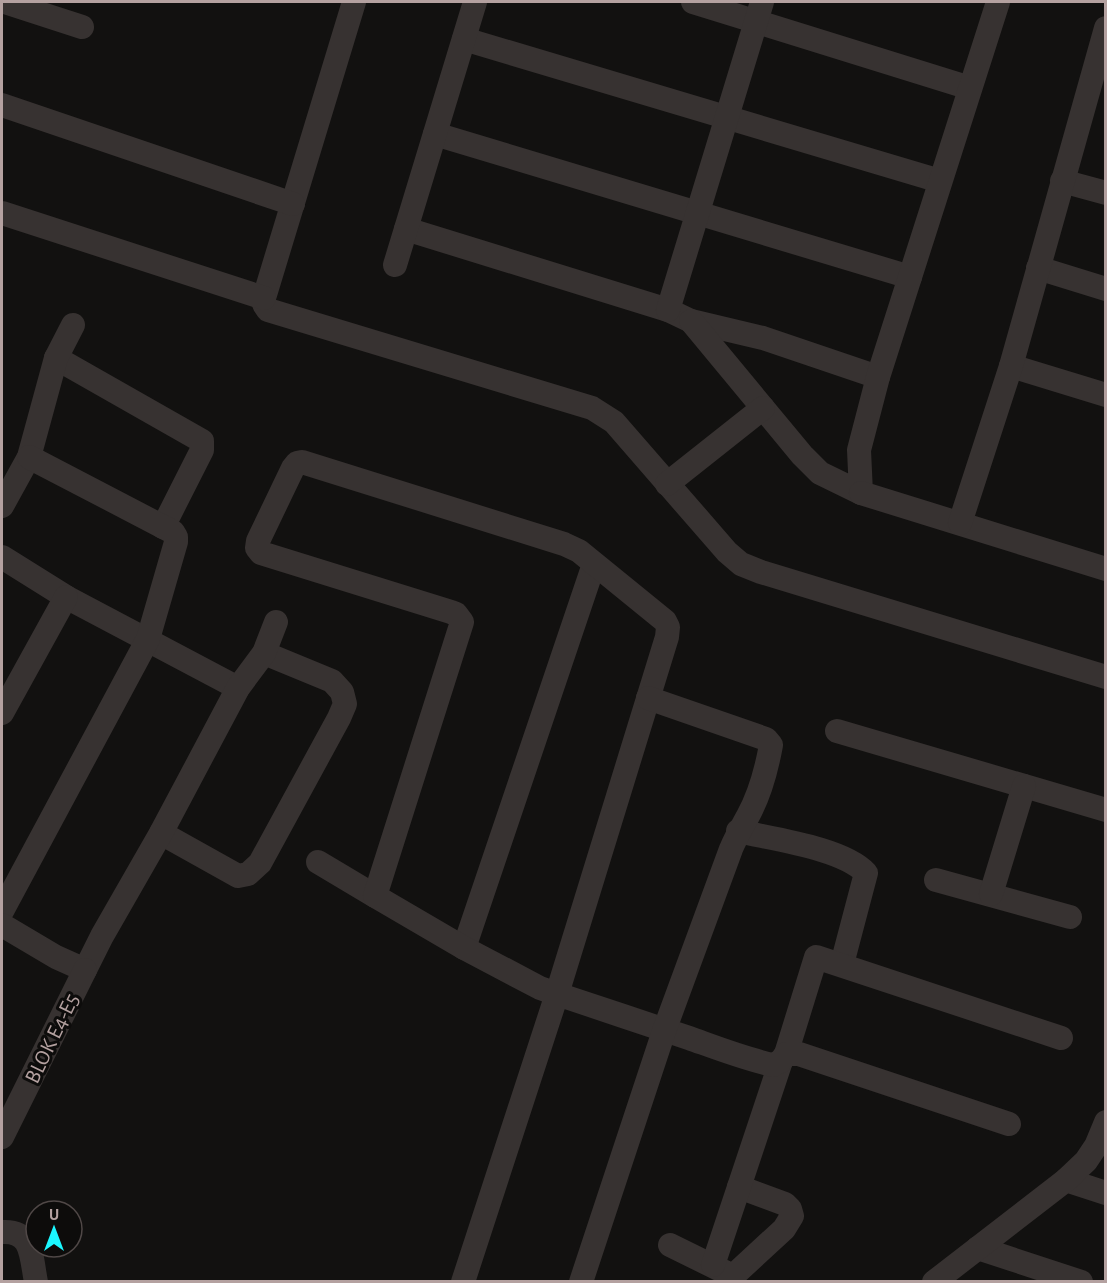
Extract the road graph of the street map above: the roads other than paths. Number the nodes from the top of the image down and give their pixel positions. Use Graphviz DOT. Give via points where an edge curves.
graph roads {
  1 [pos="6,2"];
  2 [pos="354,2"];
  3 [pos="475,2"];
  4 [pos="693,2"];
  5 [pos="998,2"];
  6 [pos="759,11"];
  7 [pos="82,27"];
  8 [pos="1106,28"];
  9 [pos="464,39"];
  10 [pos="1097,87"];
  11 [pos="970,88"];
  12 [pos="2,105"];
  13 [pos="727,117"];
  14 [pos="435,134"];
  15 [pos="940,181"];
  16 [pos="1062,181"];
  17 [pos="1106,193"];
  18 [pos="293,204"];
  19 [pos="2,213"];
  20 [pos="698,213"];
  21 [pos="406,229"];
  22 [pos="395,265"];
  23 [pos="1038,268"];
  24 [pos="910,277"];
  25 [pos="1106,289"];
  26 [pos="264,298"];
  27 [pos="668,310"];
  28 [pos="691,321"];
  29 [pos="73,325"];
  30 [pos="56,358"];
  31 [pos="1011,366"];
  32 [pos="878,376"];
  33 [pos="1106,395"];
  34 [pos="763,408"];
  35 [pos="29,457"];
  36 [pos="668,484"];
  37 [pos="861,493"];
  38 [pos="2,506"];
  39 [pos="960,523"];
  40 [pos="163,527"];
  41 [pos="2,557"];
  42 [pos="594,564"];
  43 [pos="1106,569"];
  44 [pos="66,597"];
  45 [pos="276,622"];
  46 [pos="148,639"];
  47 [pos="264,653"];
  48 [pos="1106,677"];
  49 [pos="238,688"];
  50 [pos="648,698"];
  51 [pos="2,713"];
  52 [pos="837,731"];
  53 [pos="1024,786"];
  54 [pos="1106,810"];
  55 [pos="738,831"];
  56 [pos="161,834"];
  57 [pos="318,862"];
  58 [pos="936,880"];
  59 [pos="991,894"];
  60 [pos="375,896"];
  61 [pos="2,911"];
  62 [pos="1070,917"];
  63 [pos="2,925"];
  64 [pos="464,948"];
  65 [pos="842,964"];
  66 [pos="85,970"];
  67 [pos="557,993"];
  68 [pos="664,1031"];
  69 [pos="1061,1038"];
  70 [pos="783,1058"];
  71 [pos="1106,1122"];
  72 [pos="1009,1124"];
  73 [pos="2,1137"];
  74 [pos="1066,1180"];
  75 [pos="739,1187"];
  76 [pos="1106,1193"];
  77 [pos="2,1232"];
  78 [pos="670,1245"];
  79 [pos="978,1248"];
  80 [pos="730,1274"];
  81 [pos="36,1281"];
  82 [pos="464,1281"];
  83 [pos="581,1281"];
  84 [pos="934,1281"];
  85 [pos="1081,1281"];
  1 -- 7 [label="street"];
  2 -- 18 [label="street"];
  3 -- 9 [label="street"];
  4 -- 6 [label="street"];
  5 -- 11 [label="street"];
  6 -- 11 [label="street"];
  6 -- 13 [label="street"];
  8 -- 10 [label="street"];
  9 -- 13 [label="street"];
  9 -- 14 [label="street"];
  10 -- 16 [label="street"];
  11 -- 15 [label="street"];
  12 -- 18 [label="street"];
  13 -- 15 [label="street"];
  13 -- 20 [label="street"];
  14 -- 20 [label="street"];
  14 -- 21 [label="street"];
  15 -- 24 [label="street"];
  16 -- 17 [label="street"];
  16 -- 23 [label="street"];
  18 -- 26 [label="street"];
  19 -- 26 [label="street"];
  20 -- 24 [label="street"];
  20 -- 27 [label="street"];
  21 -- 22 [label="street"];
  21 -- 27 [label="street"];
  23 -- 25 [label="street"];
  23 -- 31 [label="street"];
  24 -- 32 [label="street"];
  26 -- 36 [label="street" via="265,308 270,312 592,408 614,422"];
  27 -- 28 [label="street"];
  28 -- 32 [label="street" via="763,338"];
  28 -- 34 [label="street"];
  29 -- 30 [label="street"];
  30 -- 35 [label="street"];
  30 -- 40 [label="street" via="202,441 202,450"];
  31 -- 33 [label="street"];
  31 -- 39 [label="street"];
  32 -- 37 [label="street" via="859,450"];
  34 -- 36 [label="street"];
  34 -- 37 [label="street" via="820,473"];
  35 -- 38 [label="street"];
  35 -- 40 [label="street"];
  36 -- 48 [label="street" via="741,564"];
  37 -- 39 [label="street"];
  39 -- 43 [label="street"];
  40 -- 46 [label="street" via="173,532 176,542"];
  41 -- 44 [label="street"];
  42 -- 50 [label="street" via="668,627"];
  42 -- 60 [label="street" via="564,544 302,462 293,468 258,541 261,553 451,612 462,622"];
  42 -- 64 [label="street"];
  44 -- 46 [label="street"];
  44 -- 51 [label="street"];
  45 -- 47 [label="street, BLOK E4-E5"];
  46 -- 49 [label="street"];
  46 -- 61 [label="street"];
  47 -- 49 [label="street, BLOK E4-E5"];
  47 -- 56 [label="street" via="332,681 342,692 345,704 260,863 248,874 238,876"];
  49 -- 56 [label="street, BLOK E4-E5"];
  50 -- 55 [label="street" via="766,739 771,745 749,815"];
  50 -- 67 [label="street"];
  52 -- 53 [label="street"];
  53 -- 54 [label="street"];
  53 -- 59 [label="street"];
  55 -- 65 [label="street" via="834,854 866,873"];
  55 -- 68 [label="street"];
  56 -- 66 [label="street, BLOK E4-E5"];
  57 -- 60 [label="street"];
  58 -- 59 [label="street"];
  59 -- 62 [label="street"];
  60 -- 64 [label="street"];
  63 -- 66 [label="street"];
  64 -- 67 [label="street"];
  65 -- 69 [label="street"];
  65 -- 70 [label="street" via="816,957"];
  66 -- 73 [label="street, BLOK E4-E5"];
  67 -- 68 [label="street"];
  67 -- 82 [label="street"];
  68 -- 70 [label="street" via="756,1062 773,1065"];
  68 -- 83 [label="street"];
  70 -- 72 [label="street" via="799,1054"];
  70 -- 75 [label="street"];
  71 -- 74 [label="street" via="1086,1161"];
  74 -- 76 [label="street"];
  74 -- 79 [label="street"];
  75 -- 80 [label="street"];
  75 -- 80 [label="street" via="784,1204 792,1216 784,1229"];
  77 -- 81 [label="street" via="16,1232 24,1238"];
  78 -- 80 [label="street"];
  79 -- 84 [label="street"];
  79 -- 85 [label="street"];
}
